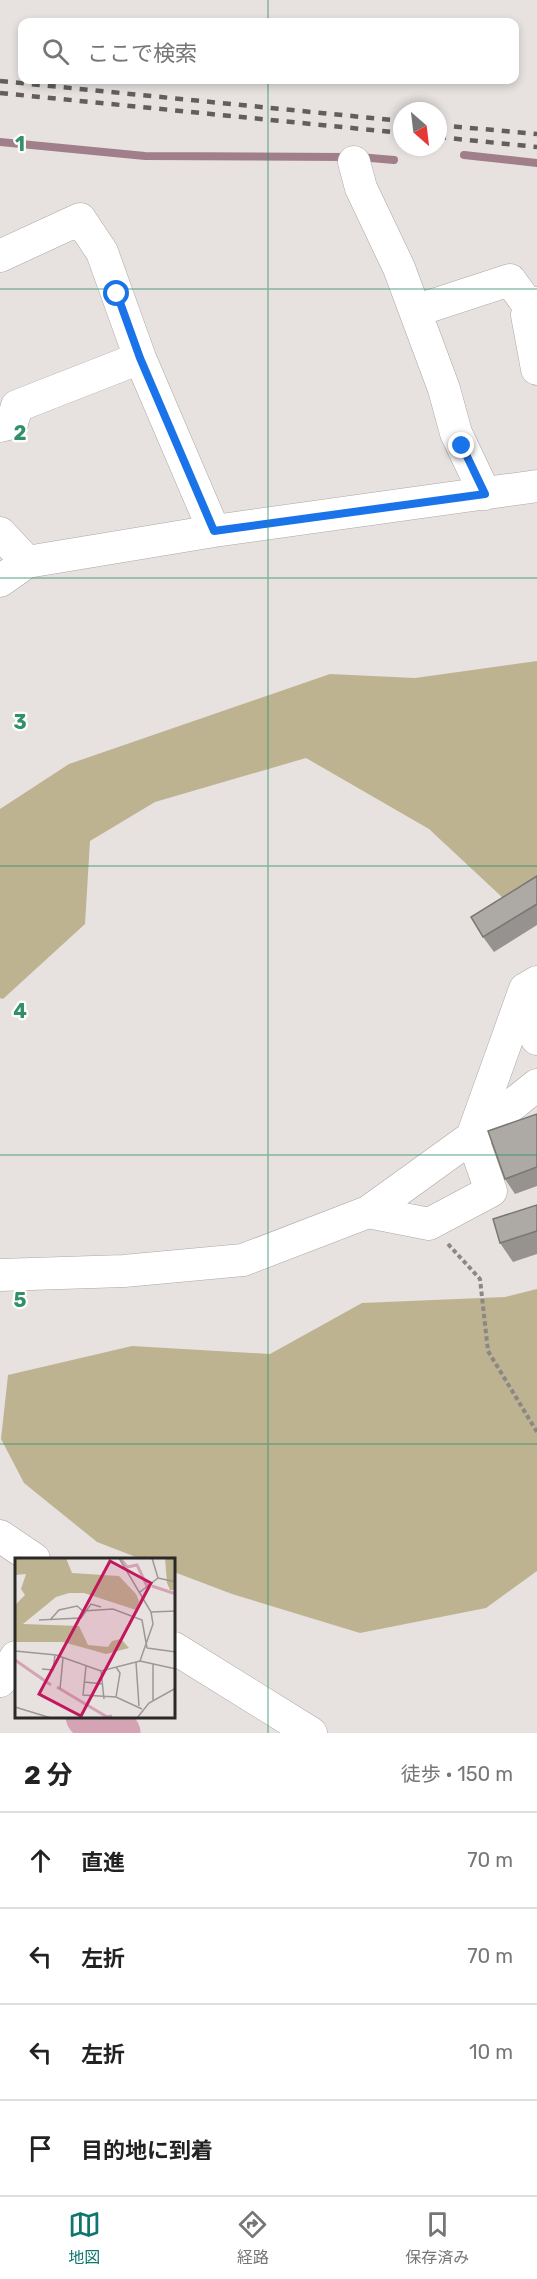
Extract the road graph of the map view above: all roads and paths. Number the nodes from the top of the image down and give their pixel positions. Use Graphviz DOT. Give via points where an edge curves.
graph roads {
  1 [pos="354,162"];
  2 [pos="0,256"];
  3 [pos="534,306"];
  4 [pos="415,311"];
  5 [pos="140,358"];
  6 [pos="537,369"];
  7 [pos="0,426"];
  8 [pos="537,486"];
  9 [pos="485,494"];
  10 [pos="214,531"];
  11 [pos="0,533"];
  12 [pos="27,562"];
  13 [pos="0,581"];
  14 [pos="531,985"];
  15 [pos="537,1039"];
  16 [pos="537,1085"];
  17 [pos="472,1137"];
  18 [pos="368,1212"];
  19 [pos="429,1224"];
  20 [pos="0,1275"];
  21 [pos="537,1432"];
  22 [pos="0,1536"];
  23 [pos="33,1558"];
  24 [pos="176,1649"];
  25 [pos="15,1658"];
  26 [pos="0,1680"];
  27 [pos="311,1733"];
  1 -- 4 [label="street"];
  2 -- 5 [label="street" via="80,219 102,252"];
  3 -- 4 [label="street" via="521,298 510,280"];
  3 -- 6 [label="street" via="527,315"];
  4 -- 9 [label="street" via="456,433"];
  5 -- 7 [label="street" via="17,406 12,423"];
  5 -- 10 [label="street"];
  8 -- 9 [label="street"];
  9 -- 10 [label="street"];
  10 -- 12 [label="street"];
  11 -- 12 [label="street"];
  12 -- 13 [label="street"];
  14 -- 15 [label="street"];
  14 -- 17 [label="street"];
  16 -- 17 [label="street"];
  17 -- 18 [label="street"];
  17 -- 19 [label="street" via="491,1191"];
  18 -- 19 [label="street"];
  18 -- 20 [label="street" via="243,1260 123,1271"];
  19 -- 21 [label="path" via="480,1279 488,1352"];
  22 -- 23 [label="street"];
  24 -- 27 [label="street"];
  25 -- 26 [label="street"];
}
